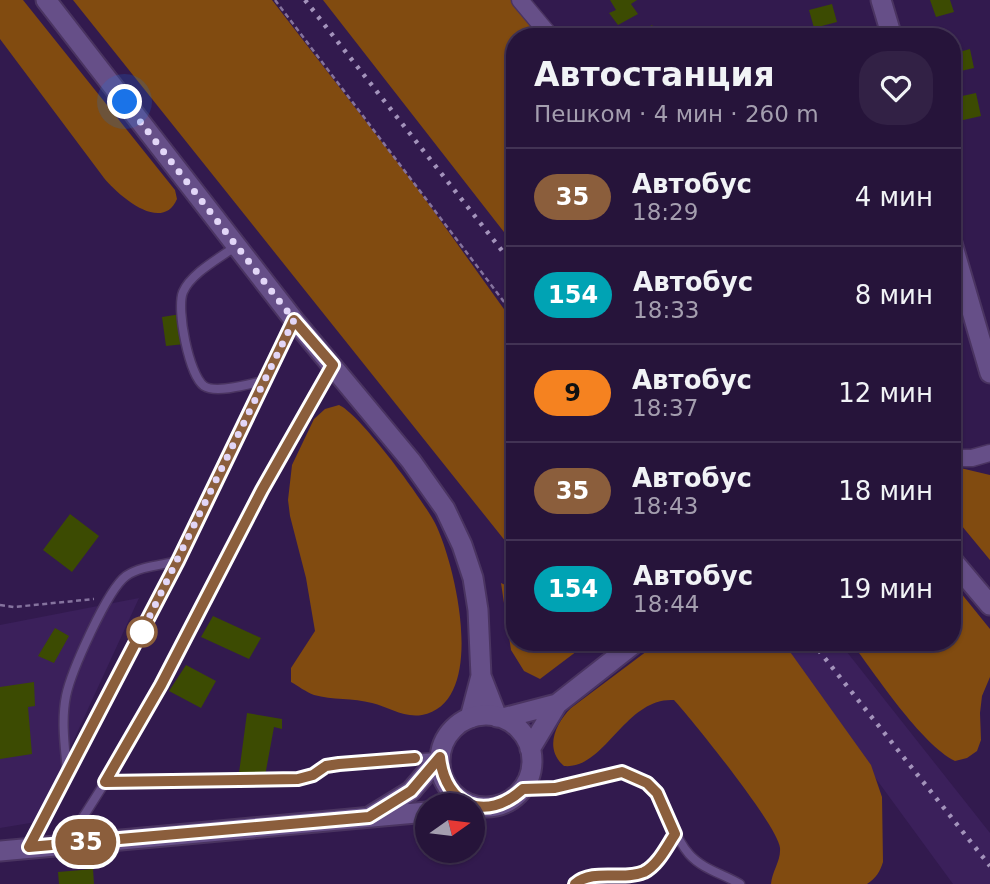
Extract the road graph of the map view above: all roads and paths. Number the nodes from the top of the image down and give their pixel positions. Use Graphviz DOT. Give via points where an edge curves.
graph roads {
  1 [pos="46,0"];
  2 [pos="275,0"];
  3 [pos="520,0"];
  4 [pos="881,0"];
  5 [pos="543,28"];
  6 [pos="889,28"];
  7 [pos="236,246"];
  8 [pos="961,274"];
  9 [pos="506,304"];
  10 [pos="294,320"];
  11 [pos="333,365"];
  12 [pos="990,373"];
  13 [pos="263,381"];
  14 [pos="990,453"];
  15 [pos="961,458"];
  16 [pos="178,561"];
  17 [pos="961,571"];
  18 [pos="108,597"];
  19 [pos="0,605"];
  20 [pos="990,605"];
  21 [pos="625,651"];
  22 [pos="481,676"];
  23 [pos="557,704"];
  24 [pos="500,717"];
  25 [pos="470,718"];
  26 [pos="530,749"];
  27 [pos="440,757"];
  28 [pos="67,774"];
  29 [pos="105,782"];
  30 [pos="523,789"];
  31 [pos="454,793"];
  32 [pos="485,807"];
  33 [pos="415,813"];
  34 [pos="369,817"];
  35 [pos="675,834"];
  36 [pos="66,844"];
  37 [pos="29,847"];
  38 [pos="0,851"];
  39 [pos="575,884"];
  40 [pos="740,884"];
  1 -- 7 [label="main road"];
  2 -- 9 [label="path"];
  3 -- 5 [label="street"];
  4 -- 6 [label="main road"];
  7 -- 10 [label="main road"];
  7 -- 13 [label="lane" via="189,282 182,293 189,354 205,387"];
  8 -- 12 [label="main road"];
  10 -- 11 [label="main road"];
  10 -- 13 [label="lane"];
  11 -- 22 [label="main road" via="411,461 450,521 473,578"];
  11 -- 29 [label="lane"];
  13 -- 16 [label="lane"];
  14 -- 15 [label="street"];
  16 -- 18 [label="lane" via="136,571"];
  16 -- 28 [label="lane"];
  17 -- 20 [label="main road"];
  18 -- 19 [label="path"];
  18 -- 28 [label="lane" via="66,697"];
  21 -- 23 [label="main road"];
  22 -- 24 [label="main road"];
  22 -- 25 [label="main road"];
  23 -- 24 [label="main road"];
  23 -- 26 [label="main road"];
  24 -- 25 [label="main road"];
  24 -- 26 [label="main road" via="517,727"];
  25 -- 27 [label="main road" via="455,727"];
  26 -- 30 [label="main road" via="531,774"];
  27 -- 29 [label="lane" via="326,766 298,779"];
  27 -- 31 [label="main road" via="442,774"];
  27 -- 34 [label="main road" via="411,791"];
  28 -- 37 [label="lane"];
  29 -- 36 [label="lane"];
  30 -- 32 [label="main road" via="511,801"];
  30 -- 35 [label="lane" via="555,788 622,772 657,793"];
  33 -- 34 [label="main road"];
  34 -- 36 [label="main road"];
  35 -- 39 [label="lane" via="642,873 590,877"];
  35 -- 40 [label="lane" via="698,862"];
  36 -- 37 [label="main road"];
  37 -- 38 [label="main road"];
}
